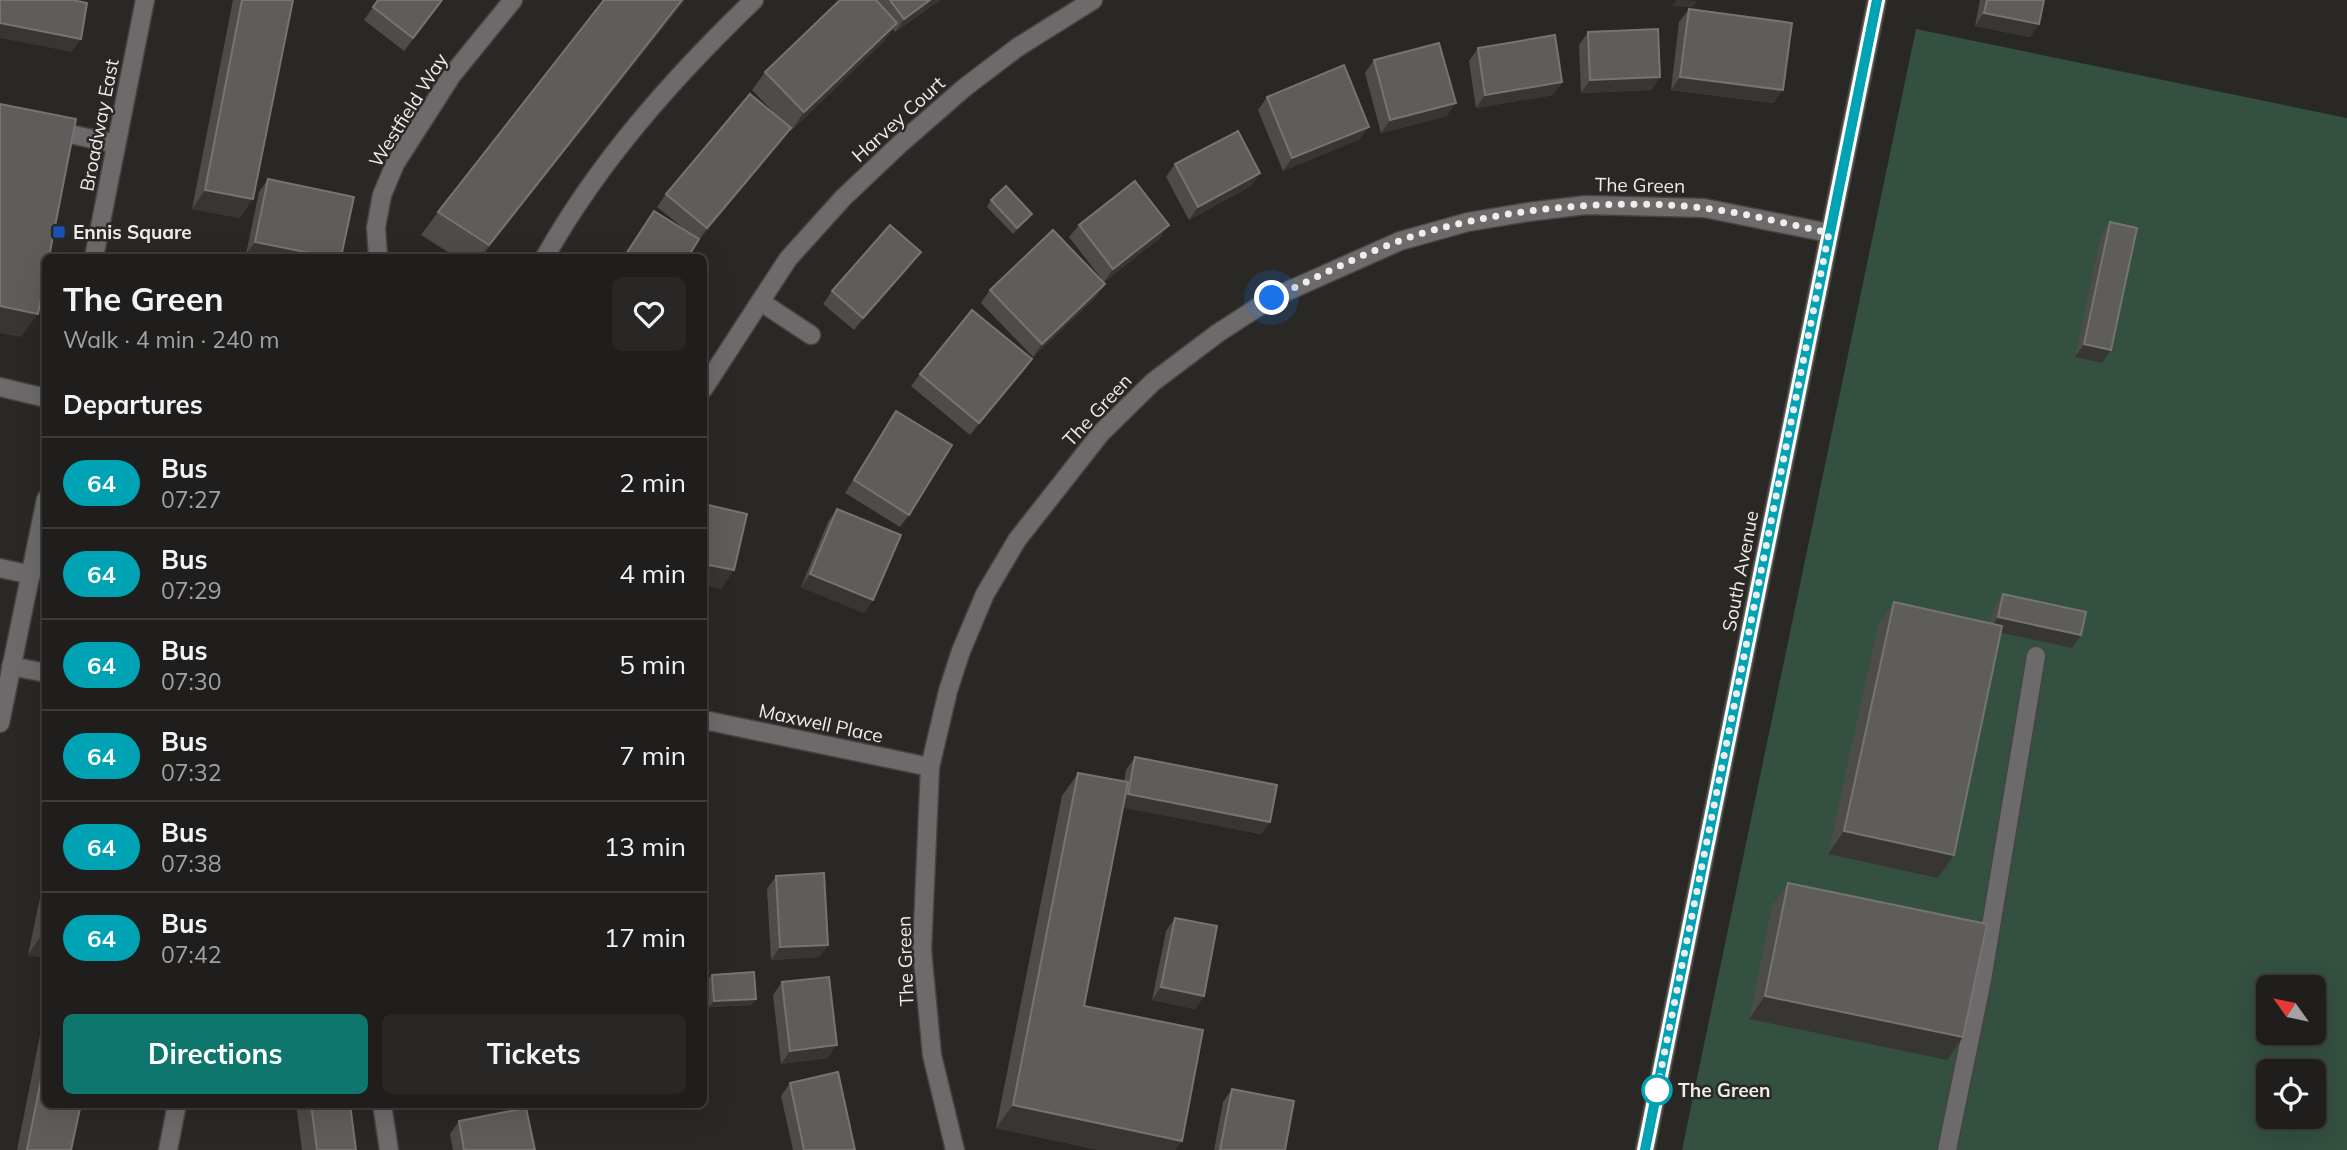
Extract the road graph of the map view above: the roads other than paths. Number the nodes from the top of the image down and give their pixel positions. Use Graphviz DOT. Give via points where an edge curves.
graph roads {
  1 [pos="145,0"];
  2 [pos="513,0"];
  3 [pos="754,0"];
  4 [pos="1093,0"];
  5 [pos="1877,0"];
  6 [pos="39,128"];
  7 [pos="116,144"];
  8 [pos="1829,233"];
  9 [pos="95,254"];
  10 [pos="378,254"];
  11 [pos="547,254"];
  12 [pos="761,302"];
  13 [pos="811,335"];
  14 [pos="707,383"];
  15 [pos="0,387"];
  16 [pos="42,397"];
  17 [pos="42,519"];
  18 [pos="0,568"];
  19 [pos="31,575"];
  20 [pos="2036,656"];
  21 [pos="11,666"];
  22 [pos="42,672"];
  23 [pos="707,721"];
  24 [pos="0,723"];
  25 [pos="930,768"];
  26 [pos="176,1108"];
  27 [pos="383,1108"];
  28 [pos="168,1150"];
  29 [pos="390,1150"];
  30 [pos="955,1150"];
  31 [pos="1645,1150"];
  32 [pos="1947,1150"];
  1 -- 7 [label="street, Broadway East"];
  2 -- 10 [label="street, Westfield Way" via="452,75 395,164 382,195 376,227"];
  3 -- 11 [label="street" via="658,99 599,173"];
  4 -- 12 [label="street, Harvey Court" via="1018,47 900,144 788,259"];
  5 -- 8 [label="street, South Avenue"];
  6 -- 7 [label="street"];
  7 -- 9 [label="street, Broadway East"];
  8 -- 25 [label="street, The Green" via="1704,208 1586,205 1468,222 1400,241 1272,298 1153,382 1101,433 1017,540 985,594 961,651"];
  8 -- 31 [label="street, South Avenue"];
  12 -- 13 [label="street"];
  12 -- 14 [label="street, Harvey Court"];
  15 -- 16 [label="street"];
  17 -- 19 [label="street"];
  18 -- 19 [label="street"];
  19 -- 21 [label="street"];
  20 -- 32 [label="street" via="1982,980"];
  21 -- 22 [label="street"];
  21 -- 24 [label="street"];
  23 -- 25 [label="street, Maxwell Place"];
  25 -- 30 [label="street, The Green" via="922,950 932,1055"];
  26 -- 28 [label="street"];
  27 -- 29 [label="street"];
}
